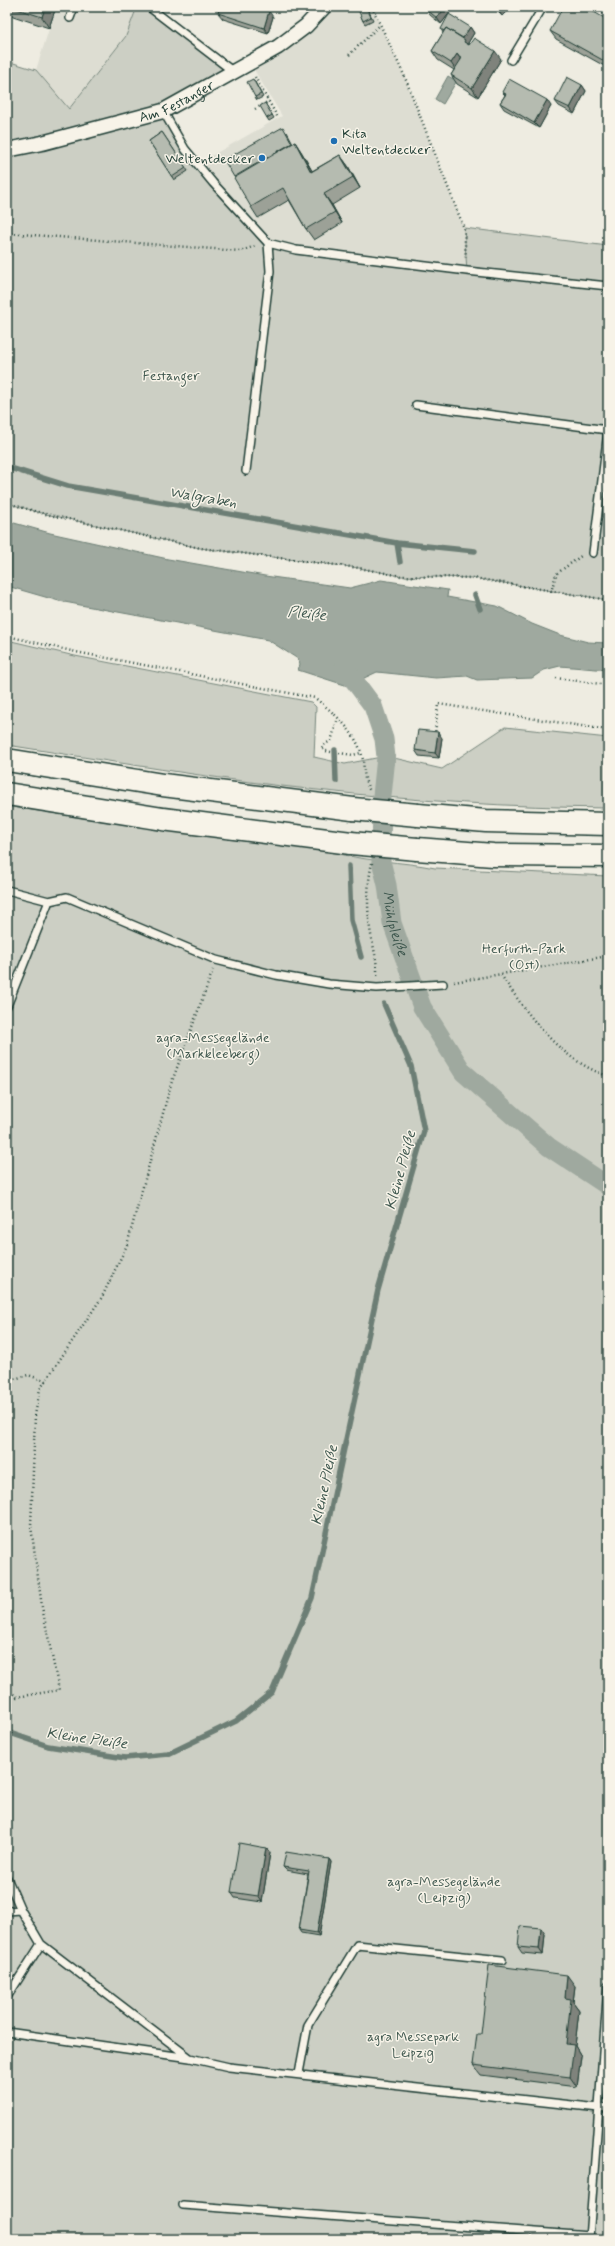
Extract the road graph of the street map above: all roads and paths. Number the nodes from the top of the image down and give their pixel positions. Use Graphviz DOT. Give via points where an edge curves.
graph roads {
  1 [pos="74,7"];
  2 [pos="149,7"];
  3 [pos="324,7"];
  4 [pos="372,7"];
  5 [pos="543,7"];
  6 [pos="592,7"];
  7 [pos="608,16"];
  8 [pos="70,18"];
  9 [pos="380,25"];
  10 [pos="349,55"];
  11 [pos="511,60"];
  12 [pos="235,73"];
  13 [pos="253,74"];
  14 [pos="269,101"];
  15 [pos="255,108"];
  16 [pos="164,111"];
  17 [pos="278,118"];
  18 [pos="7,150"];
  19 [pos="7,233"];
  20 [pos="268,243"];
  21 [pos="467,271"];
  22 [pos="608,286"];
  23 [pos="416,406"];
  24 [pos="608,430"];
  25 [pos="246,471"];
  26 [pos="7,503"];
  27 [pos="593,553"];
  28 [pos="551,592"];
  29 [pos="608,600"];
  30 [pos="7,636"];
  31 [pos="556,678"];
  32 [pos="608,685"];
  33 [pos="338,718"];
  34 [pos="608,730"];
  35 [pos="434,737"];
  36 [pos="331,752"];
  37 [pos="339,753"];
  38 [pos="361,753"];
  39 [pos="7,760"];
  40 [pos="7,794"];
  41 [pos="372,794"];
  42 [pos="608,824"];
  43 [pos="608,856"];
  44 [pos="372,863"];
  45 [pos="7,890"];
  46 [pos="49,901"];
  47 [pos="608,956"];
  48 [pos="216,960"];
  49 [pos="501,975"];
  50 [pos="443,984"];
  51 [pos="377,988"];
  52 [pos="7,1006"];
  53 [pos="608,1076"];
  54 [pos="7,1381"];
  55 [pos="46,1381"];
  56 [pos="7,1689"];
  57 [pos="7,1878"];
  58 [pos="21,1910"];
  59 [pos="7,1911"];
  60 [pos="41,1944"];
  61 [pos="502,1960"];
  62 [pos="608,1986"];
  63 [pos="7,1998"];
  64 [pos="7,2032"];
  65 [pos="190,2058"];
  66 [pos="299,2074"];
  67 [pos="598,2108"];
  68 [pos="608,2109"];
  69 [pos="183,2205"];
  70 [pos="589,2237"];
  1 -- 8 [label="lane"];
  2 -- 12 [label="lane"];
  3 -- 12 [label="street, Am Festanger" via="306,26 278,47"];
  4 -- 9 [label="path"];
  5 -- 11 [label="lane"];
  6 -- 7 [label="path"];
  9 -- 10 [label="path"];
  9 -- 21 [label="path" via="404,75 464,228"];
  12 -- 16 [label="street, Am Festanger"];
  13 -- 14 [label="path"];
  14 -- 15 [label="path"];
  14 -- 17 [label="path"];
  16 -- 18 [label="street, Am Festanger"];
  16 -- 20 [label="lane" via="185,149"];
  19 -- 20 [label="path" via="240,251"];
  20 -- 21 [label="lane" via="296,250"];
  20 -- 25 [label="lane" via="270,271"];
  21 -- 22 [label="lane"];
  23 -- 24 [label="lane"];
  24 -- 27 [label="lane"];
  26 -- 28 [label="path" via="49,515 200,548 402,576 473,578"];
  27 -- 28 [label="path" via="583,553 570,566 556,574"];
  28 -- 29 [label="path"];
  30 -- 33 [label="path" via="76,652 315,698"];
  31 -- 32 [label="path"];
  33 -- 36 [label="path" via="331,741 321,750"];
  33 -- 38 [label="path" via="351,731"];
  34 -- 35 [label="path" via="438,704"];
  37 -- 38 [label="path" via="353,756"];
  38 -- 41 [label="path" via="364,780"];
  39 -- 42 [label="highway, bridge" via="163,785 353,809 486,821"];
  40 -- 43 [label="highway, bridge" via="163,819 351,843 493,855"];
  44 -- 51 [label="path" via="369,874 369,919 378,964"];
  45 -- 46 [label="lane"];
  46 -- 48 [label="lane" via="67,897"];
  46 -- 52 [label="lane"];
  47 -- 49 [label="path"];
  48 -- 51 [label="lane" via="276,975 329,984"];
  48 -- 55 [label="path" via="171,1084 126,1244 102,1297"];
  49 -- 50 [label="path"];
  49 -- 53 [label="path" via="532,1021 571,1058"];
  50 -- 51 [label="lane"];
  54 -- 55 [label="path" via="28,1375"];
  55 -- 56 [label="path" via="40,1389 35,1415 31,1526 42,1607 60,1690 17,1697"];
  57 -- 58 [label="lane"];
  58 -- 59 [label="lane"];
  58 -- 60 [label="lane"];
  60 -- 63 [label="lane"];
  60 -- 65 [label="lane"];
  61 -- 66 [label="lane" via="357,1945 308,2025"];
  62 -- 67 [label="lane"];
  64 -- 65 [label="lane"];
  65 -- 66 [label="lane" via="229,2067"];
  66 -- 67 [label="lane"];
  67 -- 68 [label="lane"];
  67 -- 70 [label="lane"];
  69 -- 70 [label="lane"];
}
